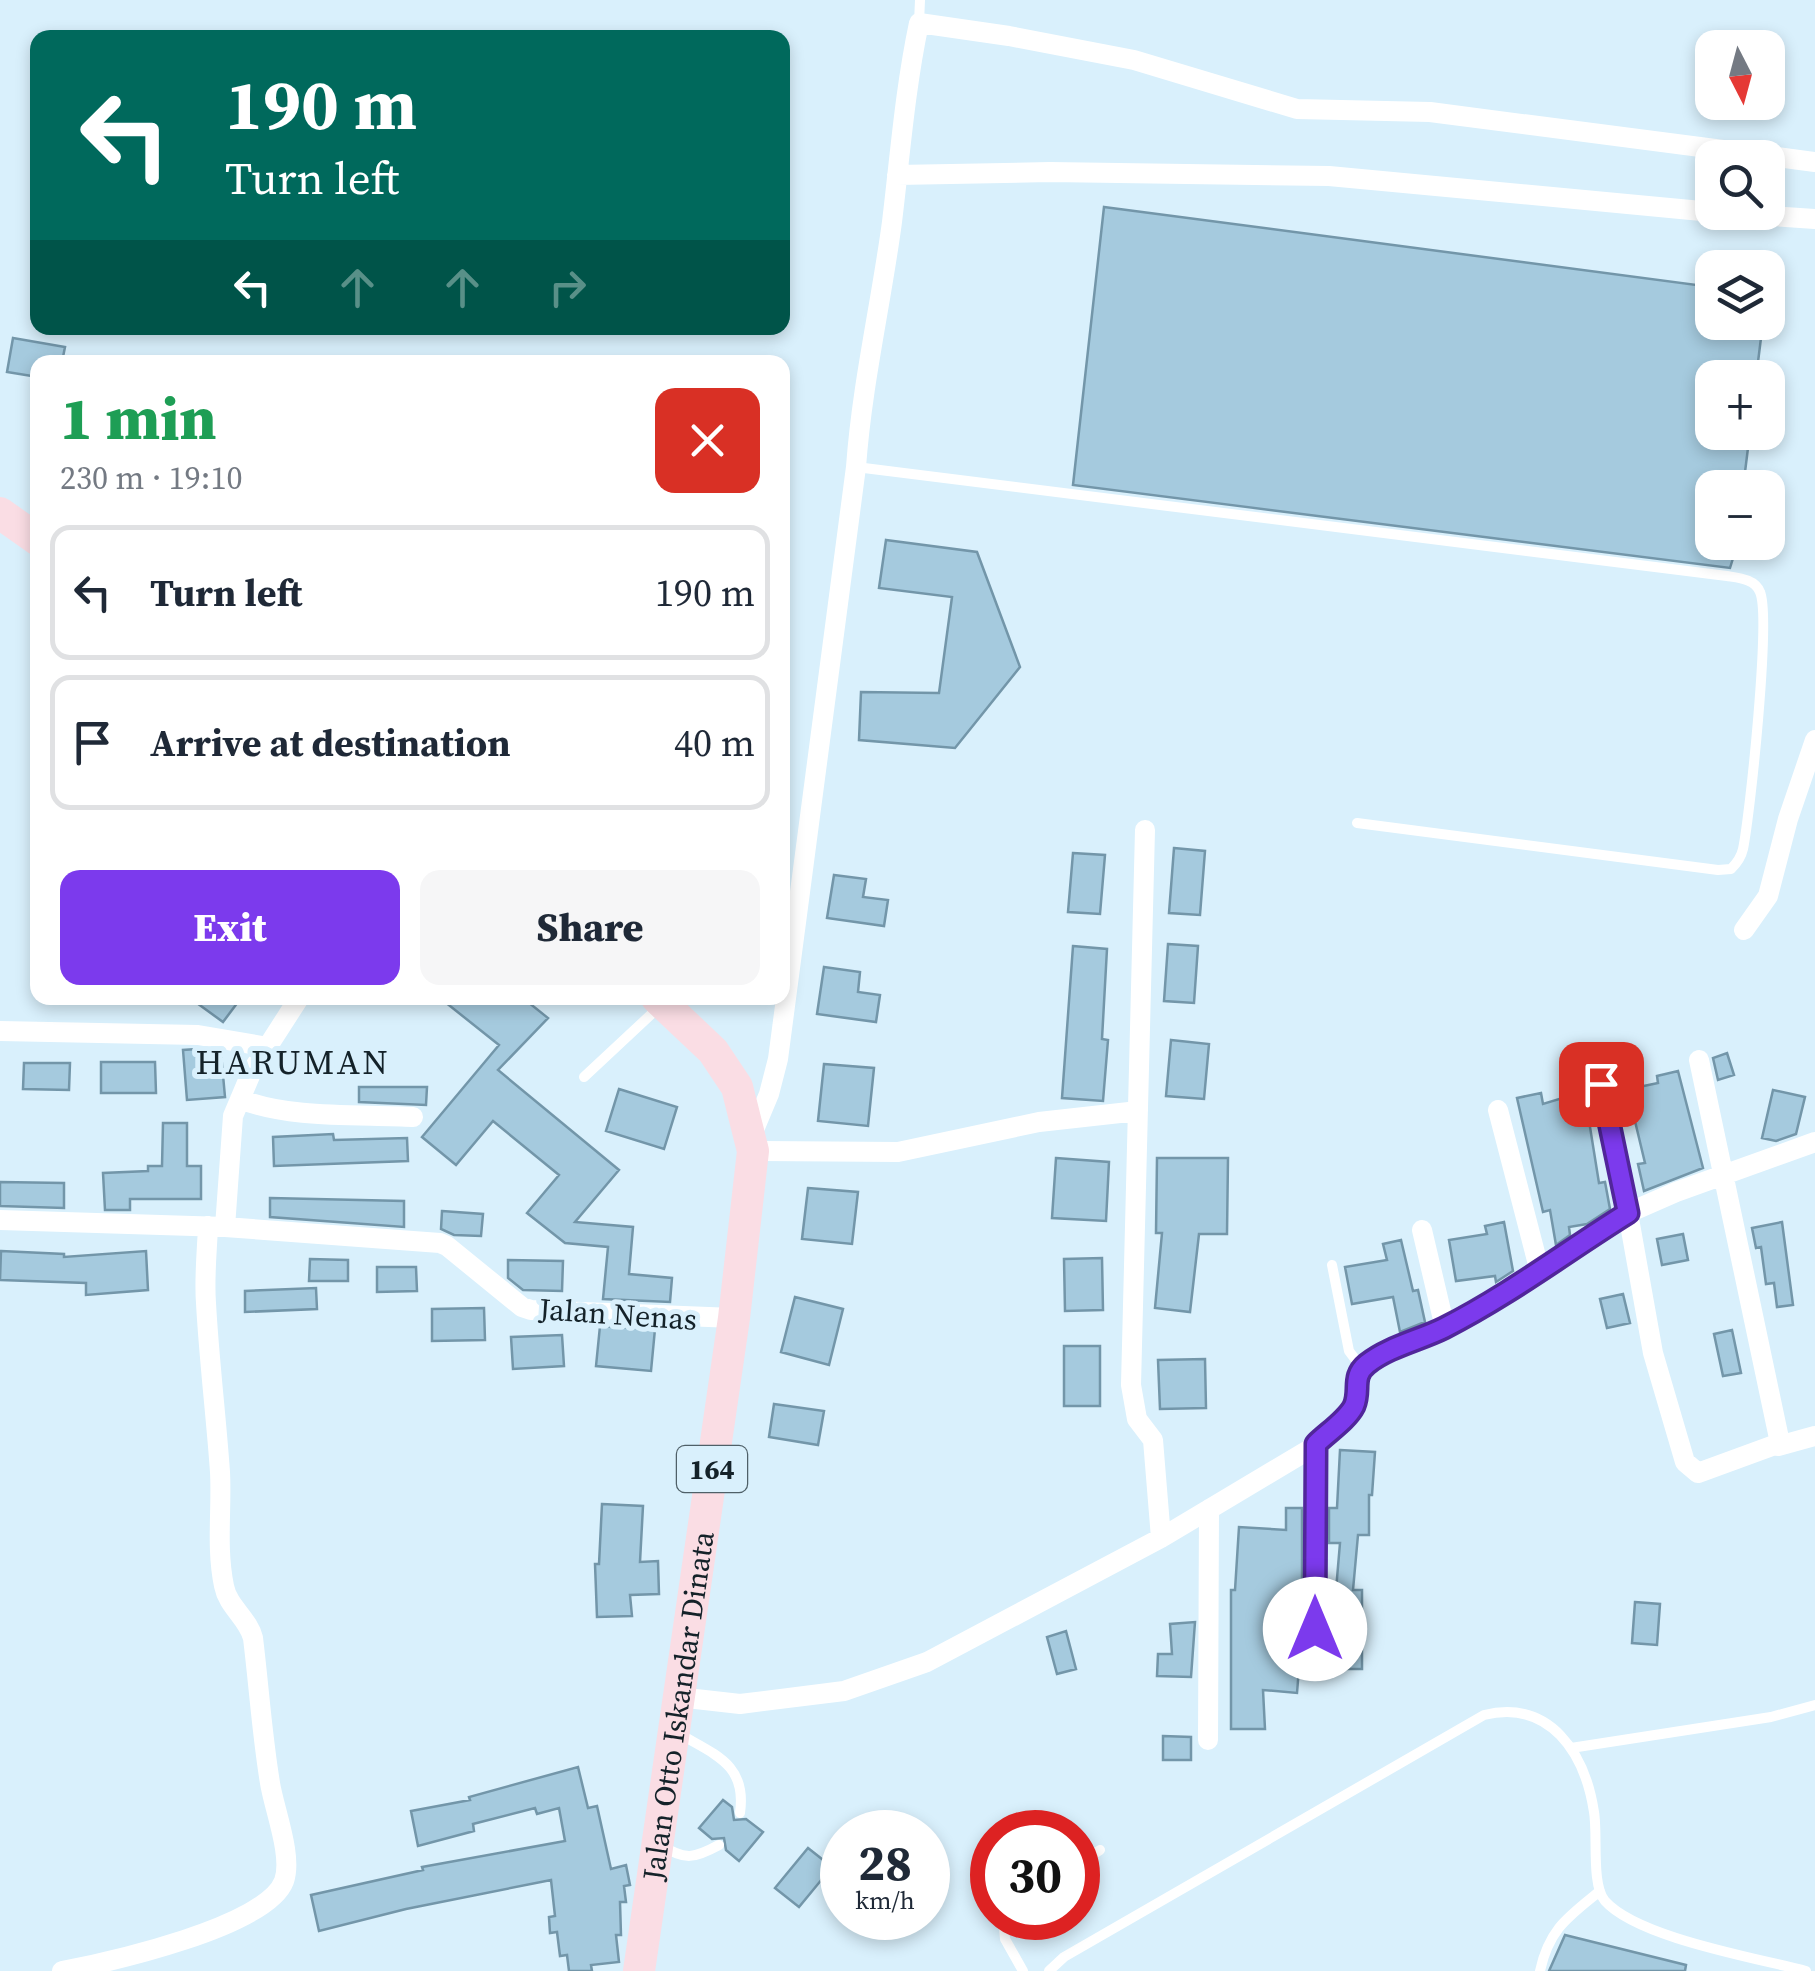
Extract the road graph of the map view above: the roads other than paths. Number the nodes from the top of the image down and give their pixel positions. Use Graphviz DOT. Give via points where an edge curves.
graph roads {
  1 [pos="920,0"];
  2 [pos="918,23"];
  3 [pos="1815,162"];
  4 [pos="897,175"];
  5 [pos="1695,210"];
  6 [pos="1785,218"];
  7 [pos="1815,220"];
  8 [pos="856,466"];
  9 [pos="0,513"];
  10 [pos="30,534"];
  11 [pos="1815,740"];
  12 [pos="1357,823"];
  13 [pos="1144,830"];
  14 [pos="790,927"];
  15 [pos="1744,930"];
  16 [pos="295,1005"];
  17 [pos="655,1005"];
  18 [pos="665,1005"];
  19 [pos="782,1005"];
  20 [pos="0,1031"];
  21 [pos="268,1047"];
  22 [pos="1699,1060"];
  23 [pos="584,1078"];
  24 [pos="1601,1084"];
  25 [pos="240,1100"];
  26 [pos="1498,1110"];
  27 [pos="1138,1111"];
  28 [pos="413,1116"];
  29 [pos="1815,1142"];
  30 [pos="752,1144"];
  31 [pos="1722,1176"];
  32 [pos="1628,1213"];
  33 [pos="0,1220"];
  34 [pos="216,1227"];
  35 [pos="1422,1230"];
  36 [pos="1332,1265"];
  37 [pos="1540,1272"];
  38 [pos="734,1318"];
  39 [pos="1444,1328"];
  40 [pos="1362,1368"];
  41 [pos="1815,1436"];
  42 [pos="1316,1444"];
  43 [pos="1778,1446"];
  44 [pos="1209,1509"];
  45 [pos="1161,1538"];
  46 [pos="1315,1666"];
  47 [pos="1815,1705"];
  48 [pos="675,1714"];
  49 [pos="1208,1740"];
  50 [pos="1571,1748"];
  51 [pos="740,1814"];
  52 [pos="657,1842"];
  53 [pos="719,1845"];
  54 [pos="1600,1891"];
  55 [pos="1005,1940"];
  56 [pos="62,1971"];
  57 [pos="639,1971"];
  58 [pos="1023,1971"];
  59 [pos="1050,1971"];
  60 [pos="1540,1971"];
  61 [pos="1806,1971"];
  1 -- 2 [label="lane"];
  2 -- 3 [label="street" via="1134,60 1297,109 1430,112"];
  2 -- 4 [label="street"];
  4 -- 5 [label="street" via="1330,176"];
  4 -- 8 [label="street"];
  6 -- 7 [label="street"];
  8 -- 12 [label="lane" via="1727,576 1756,585 1762,594 1764,642 1748,806 1742,852 1730,868"];
  8 -- 14 [label="street"];
  9 -- 10 [label="main road"];
  11 -- 15 [label="street" via="1768,896"];
  13 -- 27 [label="street"];
  16 -- 21 [label="street"];
  17 -- 23 [label="lane"];
  18 -- 30 [label="main road, Jalan Otto Iskandar Dinata / 164" via="713,1052 737,1087"];
  19 -- 30 [label="street" via="778,1059"];
  20 -- 21 [label="street" via="198,1035"];
  21 -- 25 [label="street"];
  22 -- 31 [label="street"];
  24 -- 32 [label="street"];
  25 -- 28 [label="street" via="272,1108"];
  25 -- 34 [label="street"];
  26 -- 37 [label="street"];
  27 -- 30 [label="street" via="1038,1122 898,1152"];
  27 -- 45 [label="street" via="1132,1405 1152,1440"];
  29 -- 31 [label="street"];
  30 -- 38 [label="main road, Jalan Otto Iskandar Dinata / 164"];
  31 -- 32 [label="street"];
  31 -- 43 [label="street"];
  32 -- 37 [label="street"];
  32 -- 43 [label="street" via="1653,1353 1685,1462 1698,1473"];
  33 -- 34 [label="street, Jalan Nenas"];
  34 -- 38 [label="street, Jalan Nenas" via="444,1244 531,1310"];
  34 -- 56 [label="street" via="206,1300 223,1582 253,1638 287,1870 273,1897 216,1928"];
  35 -- 39 [label="street"];
  36 -- 40 [label="lane" via="1350,1351"];
  37 -- 39 [label="street"];
  38 -- 48 [label="main road, Jalan Otto Iskandar Dinata / 164"];
  39 -- 40 [label="street"];
  40 -- 42 [label="street" via="1355,1404"];
  41 -- 43 [label="street"];
  42 -- 44 [label="street"];
  42 -- 46 [label="street"];
  44 -- 45 [label="street"];
  44 -- 49 [label="street"];
  45 -- 48 [label="street" via="927,1662 844,1691"];
  47 -- 50 [label="lane"];
  48 -- 51 [label="lane" via="739,1780"];
  48 -- 52 [label="main road, Jalan Otto Iskandar Dinata / 164"];
  50 -- 54 [label="lane" via="1594,1810"];
  50 -- 59 [label="lane" via="1532,1714 1484,1715"];
  52 -- 53 [label="lane" via="678,1856 699,1856"];
  52 -- 57 [label="main road, Jalan Otto Iskandar Dinata / 164"];
  54 -- 60 [label="lane" via="1565,1919 1546,1946"];
  54 -- 61 [label="lane" via="1629,1921"];
  55 -- 58 [label="lane"];
}
